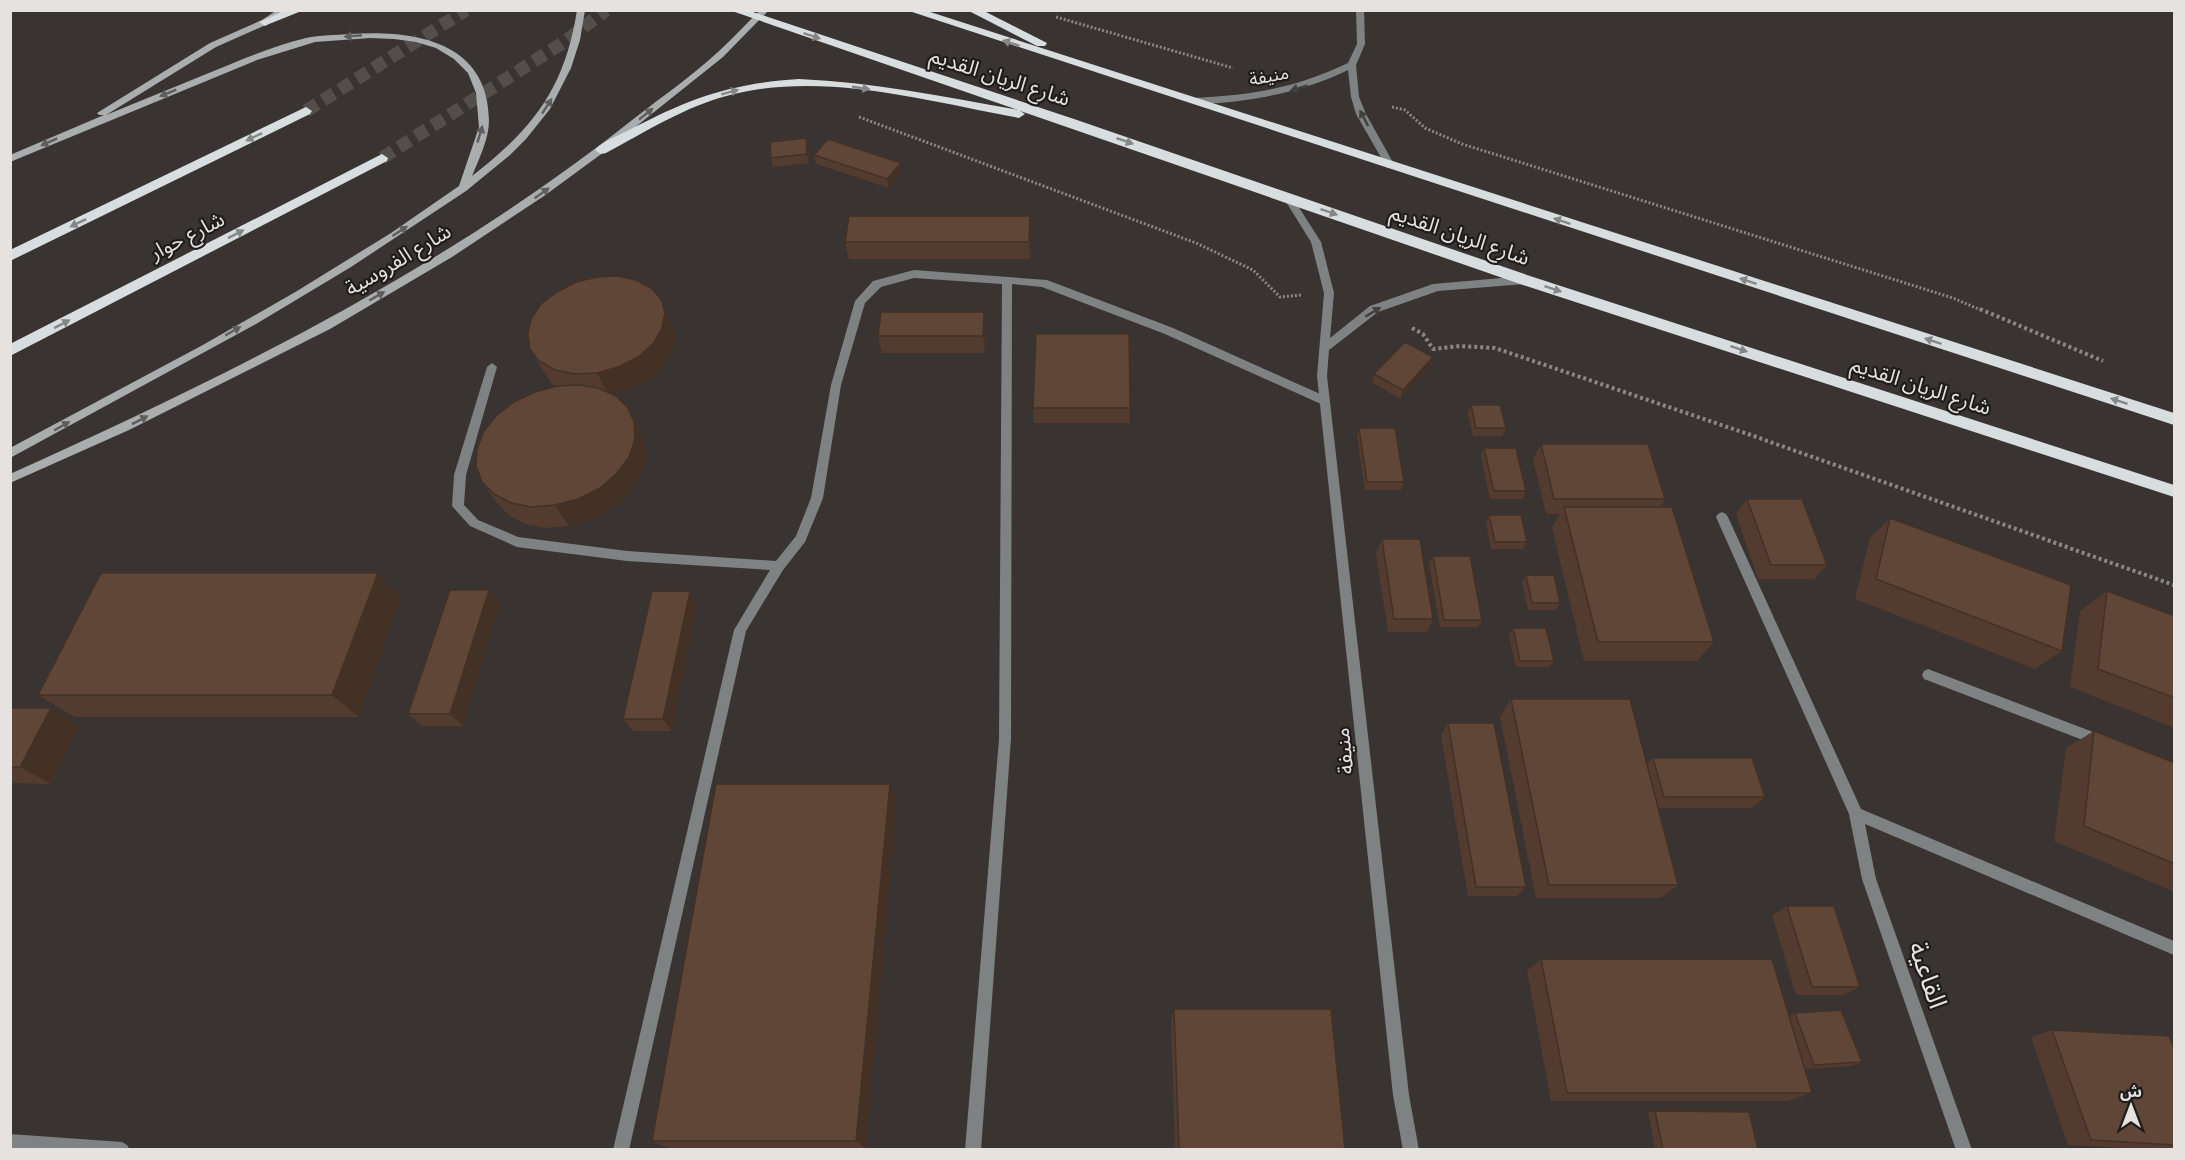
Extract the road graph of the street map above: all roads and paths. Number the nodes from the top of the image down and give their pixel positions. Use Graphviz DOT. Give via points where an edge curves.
graph roads {
  1 [pos="273,10"];
  2 [pos="283,10"];
  3 [pos="299,10"];
  4 [pos="580,10"];
  5 [pos="734,10"];
  6 [pos="745,10"];
  7 [pos="911,10"];
  8 [pos="972,10"];
  9 [pos="1360,10"];
  10 [pos="760,15"];
  11 [pos="1056,17"];
  12 [pos="265,22"];
  13 [pos="1352,65"];
  14 [pos="1238,69"];
  15 [pos="1107,73"];
  16 [pos="1355,98"];
  17 [pos="1188,102"];
  18 [pos="306,111"];
  19 [pos="854,115"];
  20 [pos="1070,122"];
  21 [pos="72,132"];
  22 [pos="600,150"];
  23 [pos="382,158"];
  24 [pos="10,159"];
  25 [pos="1390,166"];
  26 [pos="462,190"];
  27 [pos="1288,197"];
  28 [pos="10,256"];
  29 [pos="1525,279"];
  30 [pos="1007,280"];
  31 [pos="1329,293"];
  32 [pos="1374,309"];
  33 [pos="1326,347"];
  34 [pos="10,351"];
  35 [pos="2110,364"];
  36 [pos="492,367"];
  37 [pos="1325,401"];
  38 [pos="2175,418"];
  39 [pos="10,454"];
  40 [pos="10,479"];
  41 [pos="2175,491"];
  42 [pos="1722,517"];
  43 [pos="779,566"];
  44 [pos="2175,585"];
  45 [pos="1928,675"];
  46 [pos="2118,747"];
  47 [pos="1856,814"];
  48 [pos="2175,948"];
  49 [pos="10,1142"];
  50 [pos="122,1149"];
  51 [pos="621,1149"];
  52 [pos="973,1149"];
  53 [pos="1411,1149"];
  54 [pos="1964,1149"];
  1 -- 12 [label="main road"];
  2 -- 12 [label="main road"];
  3 -- 12 [label="highway"];
  26 -- 4 [label="main road, one-way" via="515,145 540,117 571,60"];
  5 -- 10 [label="highway, شارع الريان القديم"];
  6 -- 10 [label="highway"];
  15 -- 7 [label="highway, شارع الريان القديم, one-way"];
  8 -- 15 [label="highway"];
  9 -- 13 [label="street" via="1361,44"];
  10 -- 20 [label="highway, شارع الريان القديم, one-way"];
  22 -- 10 [label="main road, شارع الفروسية, one-way" via="720,55"];
  11 -- 14 [label="path"];
  12 -- 21 [label="main road" via="213,45"];
  13 -- 16 [label="street"];
  13 -- 17 [label="street, منيفة, one-way" via="1304,87 1275,94"];
  15 -- 17 [label="highway, شارع الريان القديم"];
  25 -- 16 [label="street, one-way"];
  16 -- 35 [label="path" via="1405,110 1425,128 1462,144 1953,298"];
  17 -- 25 [label="highway, شارع الريان القديم"];
  18 -- 28 [label="highway, one-way"];
  19 -- 31 [label="path" via="1196,243 1254,270 1280,297"];
  22 -- 20 [label="highway, one-way" via="682,108 728,91 793,82 850,86"];
  20 -- 27 [label="highway, شارع الريان القديم, one-way"];
  21 -- 24 [label="main road, one-way"];
  26 -- 21 [label="main road, one-way" via="484,122 474,74 441,46 404,36 308,41"];
  40 -- 22 [label="main road, شارع الفروسية, one-way" via="125,427 326,326 448,255"];
  34 -- 23 [label="highway, شارع حوار, one-way"];
  38 -- 25 [label="highway, شارع الريان القديم, one-way"];
  39 -- 26 [label="main road, one-way" via="348,265"];
  27 -- 29 [label="highway, شارع الريان القديم, one-way"];
  27 -- 31 [label="street, منيفة" via="1316,242"];
  29 -- 32 [label="street" via="1437,287"];
  29 -- 41 [label="highway, شارع الريان القديم, one-way"];
  30 -- 37 [label="street" via="1043,283 1169,331"];
  30 -- 43 [label="street" via="914,274 877,284 860,301 836,385 817,498 801,539"];
  30 -- 52 [label="street" via="1005,739"];
  31 -- 33 [label="street, منيفة"];
  33 -- 32 [label="street, one-way"];
  32 -- 44 [label="path" via="1424,334 1433,350 1460,346 1495,348"];
  33 -- 37 [label="street, منيفة" via="1322,376"];
  36 -- 43 [label="street" via="460,475 458,506 474,523 516,542 627,556"];
  37 -- 53 [label="street, منيفة" via="1400,1083"];
  42 -- 47 [label="street, القاعية"];
  43 -- 51 [label="street" via="740,630"];
  45 -- 46 [label="street"];
  47 -- 48 [label="street"];
  47 -- 54 [label="street, القاعية" via="1869,879"];
  49 -- 50 [label="street"];
}
